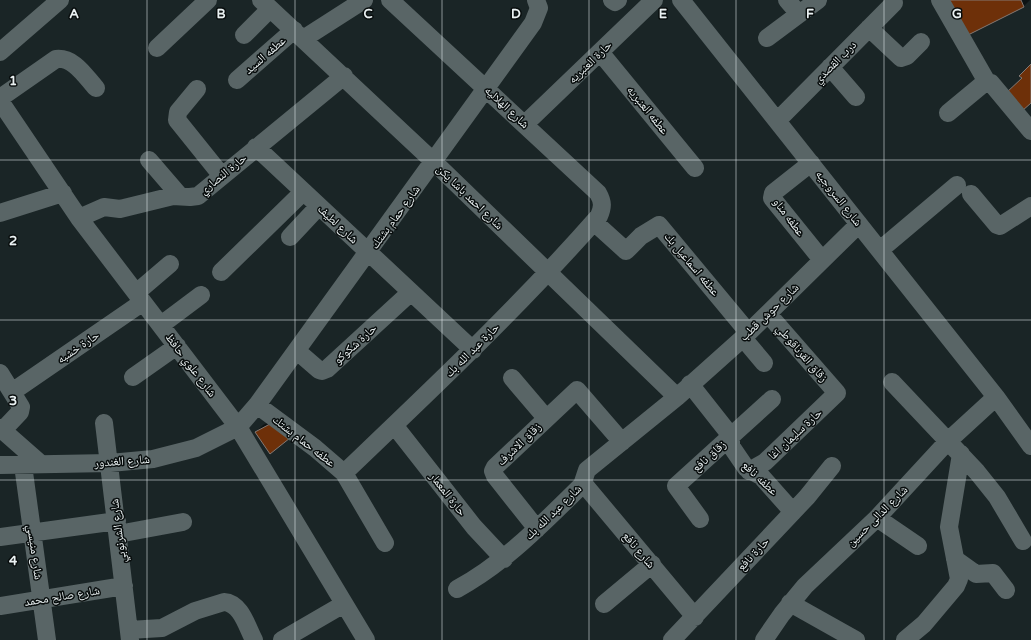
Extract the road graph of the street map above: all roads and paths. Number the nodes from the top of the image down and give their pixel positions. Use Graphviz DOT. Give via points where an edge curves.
graph roads {
  1 [pos="60,0"];
  2 [pos="208,0"];
  3 [pos="364,0"];
  4 [pos="390,0"];
  5 [pos="536,0"];
  6 [pos="612,0"];
  7 [pos="618,0"];
  8 [pos="654,0"];
  9 [pos="681,0"];
  10 [pos="787,0"];
  11 [pos="818,0"];
  12 [pos="940,0"];
  13 [pos="894,3"];
  14 [pos="266,4"];
  15 [pos="799,14"];
  16 [pos="870,28"];
  17 [pos="244,35"];
  18 [pos="298,35"];
  19 [pos="766,38"];
  20 [pos="921,42"];
  21 [pos="157,48"];
  22 [pos="0,52"];
  23 [pos="600,52"];
  24 [pos="830,67"];
  25 [pos="344,76"];
  26 [pos="237,80"];
  27 [pos="987,82"];
  28 [pos="96,88"];
  29 [pos="486,88"];
  30 [pos="197,90"];
  31 [pos="856,97"];
  32 [pos="0,98"];
  33 [pos="0,101"];
  34 [pos="948,113"];
  35 [pos="777,121"];
  36 [pos="525,124"];
  37 [pos="1031,131"];
  38 [pos="256,148"];
  39 [pos="149,160"];
  40 [pos="434,162"];
  41 [pos="811,163"];
  42 [pos="695,168"];
  43 [pos="222,176"];
  44 [pos="304,192"];
  45 [pos="62,194"];
  46 [pos="180,196"];
  47 [pos="319,206"];
  48 [pos="1031,206"];
  49 [pos="0,213"];
  50 [pos="79,218"];
  51 [pos="594,222"];
  52 [pos="859,224"];
  53 [pos="290,237"];
  54 [pos="880,250"];
  55 [pos="369,253"];
  56 [pos="822,260"];
  57 [pos="170,264"];
  58 [pos="221,272"];
  59 [pos="548,273"];
  60 [pos="411,292"];
  61 [pos="201,295"];
  62 [pos="140,297"];
  63 [pos="768,314"];
  64 [pos="161,325"];
  65 [pos="746,335"];
  66 [pos="177,346"];
  67 [pos="473,350"];
  68 [pos="297,351"];
  69 [pos="764,363"];
  70 [pos="0,373"];
  71 [pos="133,377"];
  72 [pos="512,378"];
  73 [pos="892,382"];
  74 [pos="690,384"];
  75 [pos="12,392"];
  76 [pos="837,393"];
  77 [pos="677,397"];
  78 [pos="996,397"];
  79 [pos="772,399"];
  80 [pos="257,405"];
  81 [pos="546,418"];
  82 [pos="104,422"];
  83 [pos="394,425"];
  84 [pos="238,427"];
  85 [pos="1,429"];
  86 [pos="731,436"];
  87 [pos="948,441"];
  88 [pos="622,442"];
  89 [pos="1031,446"];
  90 [pos="961,454"];
  91 [pos="110,463"];
  92 [pos="0,464"];
  93 [pos="32,464"];
  94 [pos="832,466"];
  95 [pos="749,471"];
  96 [pos="344,474"];
  97 [pos="583,483"];
  98 [pos="793,512"];
  99 [pos="877,518"];
  100 [pos="700,519"];
  101 [pos="183,522"];
  102 [pos="118,527"];
  103 [pos="537,529"];
  104 [pos="33,532"];
  105 [pos="0,537"];
  106 [pos="1023,541"];
  107 [pos="385,542"];
  108 [pos="918,546"];
  109 [pos="504,559"];
  110 [pos="955,560"];
  111 [pos="652,564"];
  112 [pos="124,586"];
  113 [pos="457,589"];
  114 [pos="1006,590"];
  115 [pos="42,599"];
  116 [pos="790,603"];
  117 [pos="344,604"];
  118 [pos="604,604"];
  119 [pos="0,606"];
  120 [pos="695,617"];
  121 [pos="925,632"];
  122 [pos="130,635"];
  123 [pos="47,640"];
  124 [pos="254,640"];
  125 [pos="282,640"];
  126 [pos="366,640"];
  127 [pos="672,640"];
  128 [pos="764,640"];
  129 [pos="856,640"];
  130 [pos="906,640"];
  1 -- 22 [label="street"];
  2 -- 21 [label="street"];
  3 -- 18 [label="street, عطفه السيد"];
  4 -- 29 [label="street, شارع الهلاليه"];
  5 -- 29 [label="street, شارع حمام بشتك" via="539,8 537,16"];
  6 -- 7 [label="street"];
  8 -- 23 [label="street, حارة العنبريه"];
  9 -- 35 [label="street, شارع السروجيه"];
  10 -- 15 [label="street"];
  11 -- 15 [label="street"];
  12 -- 27 [label="street"];
  13 -- 16 [label="street, درب القصدي"];
  14 -- 17 [label="street"];
  14 -- 18 [label="street, شارع احمد باشا يكن"];
  15 -- 19 [label="street"];
  16 -- 20 [label="street" via="901,58 907,56"];
  16 -- 24 [label="street, درب القصدي"];
  18 -- 25 [label="street, شارع احمد باشا يكن"];
  18 -- 26 [label="street, عطفه السيد"];
  23 -- 36 [label="street, حارة العنبريه"];
  23 -- 42 [label="street, عطفه العنبريه"];
  24 -- 31 [label="street"];
  24 -- 35 [label="street, درب القصدي"];
  25 -- 38 [label="street, حارة النصاري"];
  25 -- 40 [label="street, شارع احمد باشا يكن"];
  27 -- 34 [label="street"];
  27 -- 37 [label="street" via="991,83"];
  28 -- 32 [label="street" via="72,63 62,58 56,59"];
  29 -- 36 [label="street, شارع الهلاليه"];
  29 -- 40 [label="street, شارع حمام بشتك"];
  30 -- 43 [label="street" via="178,112 177,120"];
  33 -- 45 [label="street, شارع علوي حافظ"];
  35 -- 41 [label="street, شارع السروجيه"];
  36 -- 51 [label="street, شارع الهلاليه" via="598,193 602,200 602,208"];
  38 -- 43 [label="street, حارة النصاري"];
  38 -- 44 [label="street, شارع لطيف"];
  39 -- 46 [label="street"];
  40 -- 55 [label="street, شارع حمام بشتك"];
  40 -- 59 [label="street, شارع احمد باشا يكن"];
  41 -- 52 [label="street, شارع السروجيه"];
  41 -- 56 [label="street, عطفه مناو" via="773,193 772,198"];
  43 -- 46 [label="street, حارة النصاري" via="198,196"];
  44 -- 47 [label="street, شارع لطيف"];
  44 -- 58 [label="street"];
  45 -- 49 [label="street"];
  45 -- 50 [label="street, شارع علوي حافظ"];
  46 -- 50 [label="street, حارة النصاري" via="120,209 104,207"];
  47 -- 53 [label="street"];
  47 -- 55 [label="street, شارع لطيف"];
  48 -- 54 [label="street" via="1000,226 964,189"];
  50 -- 62 [label="street, شارع علوي حافظ"];
  51 -- 59 [label="street, حارة عبد الله بك"];
  51 -- 65 [label="street, عطفه اسماعيل بك" via="626,251 641,236 659,225"];
  52 -- 54 [label="street, شارع السروجيه"];
  52 -- 56 [label="street, شارع حوش قطب"];
  54 -- 78 [label="street, شارع السروجيه"];
  55 -- 60 [label="street, شارع لطيف"];
  55 -- 68 [label="street, شارع حمام بشتك"];
  56 -- 63 [label="street, شارع حوش قطب"];
  57 -- 62 [label="street, حارة خشبه"];
  59 -- 67 [label="street, حارة عبد الله بك"];
  59 -- 77 [label="street, شارع احمد باشا يكن"];
  60 -- 67 [label="street, شارع لطيف"];
  60 -- 68 [label="street, حارة شكوكو" via="327,369 319,370"];
  61 -- 64 [label="street"];
  62 -- 64 [label="street, شارع علوي حافظ"];
  62 -- 75 [label="street, حارة خشبه"];
  63 -- 65 [label="street, شارع حوش قطب"];
  63 -- 76 [label="street, زقاق القرناقوطي"];
  64 -- 66 [label="street, شارع علوي حافظ"];
  65 -- 69 [label="street"];
  65 -- 74 [label="street, شارع حوش قطب"];
  66 -- 71 [label="street"];
  66 -- 84 [label="street, شارع علوي حافظ"];
  67 -- 83 [label="street, حارة عبد الله بك"];
  68 -- 80 [label="street, شارع حمام بشتك"];
  70 -- 75 [label="street"];
  72 -- 81 [label="street"];
  73 -- 87 [label="street"];
  74 -- 77 [label="street, شارع حوش قطب"];
  74 -- 86 [label="street, عطفه نافع"];
  75 -- 85 [label="street" via="21,410"];
  76 -- 95 [label="street, حارة سليمان اغا" via="765,462"];
  77 -- 88 [label="street, شارع عبد الله بك"];
  78 -- 87 [label="street, شارع الدالى حسين"];
  78 -- 89 [label="street, شارع السروجيه"];
  79 -- 86 [label="street, زقاق نافع"];
  80 -- 84 [label="street, شارع حمام بشتك"];
  80 -- 96 [label="street, عطفه حمام بشتك" via="315,448"];
  81 -- 88 [label="street" via="577,390"];
  81 -- 103 [label="street, زقاق الاشرف" via="493,471"];
  82 -- 91 [label="street, شارع الشرنوبي"];
  83 -- 96 [label="street, حارة عبد الله بك"];
  83 -- 109 [label="street, حارة المعمار" via="474,527"];
  84 -- 91 [label="street, شارع الغندور" via="196,448 153,459"];
  84 -- 117 [label="street, شارع علوي حافظ"];
  85 -- 93 [label="street"];
  86 -- 95 [label="street, عطفه نافع" via="734,450"];
  86 -- 100 [label="street, زقاق نافع" via="676,486"];
  87 -- 90 [label="street"];
  87 -- 99 [label="street, شارع الدالى حسين"];
  88 -- 97 [label="street, شارع عبد الله بك" via="587,470"];
  90 -- 106 [label="street" via="997,497"];
  90 -- 110 [label="street" via="949,527"];
  91 -- 93 [label="street, شارع الغندور"];
  91 -- 102 [label="street, شارع الشرنوبي"];
  92 -- 93 [label="street, شارع الغندور"];
  93 -- 104 [label="street, شارع منيسي"];
  94 -- 98 [label="street, حارة نافع"];
  95 -- 98 [label="street, عطفه نافع" via="761,476"];
  96 -- 107 [label="street, عطفه حمام بشتك"];
  97 -- 103 [label="street, شارع عبد الله بك"];
  97 -- 111 [label="street, شارع نافع"];
  98 -- 120 [label="street, حارة نافع"];
  99 -- 108 [label="street"];
  99 -- 116 [label="street, شارع الدالى حسين"];
  101 -- 102 [label="street"];
  102 -- 104 [label="street"];
  102 -- 112 [label="street, شارع الشرنوبي"];
  103 -- 109 [label="street, شارع عبد الله بك"];
  104 -- 105 [label="street"];
  104 -- 115 [label="street, شارع منيسي"];
  109 -- 113 [label="street, شارع عبد الله بك" via="478,578"];
  110 -- 114 [label="street" via="976,574 993,573"];
  110 -- 121 [label="street" via="959,580"];
  111 -- 118 [label="street"];
  111 -- 120 [label="street, شارع نافع"];
  112 -- 115 [label="street, شارع صالح محمد"];
  112 -- 122 [label="street, شارع الشرنوبي"];
  115 -- 119 [label="street, شارع صالح محمد"];
  115 -- 123 [label="street, شارع منيسي"];
  116 -- 128 [label="street, شارع الدالى حسين"];
  116 -- 129 [label="street"];
  117 -- 125 [label="street"];
  117 -- 126 [label="street, شارع علوي حافظ"];
  120 -- 127 [label="street, حارة نافع"];
  121 -- 130 [label="street"];
  122 -- 124 [label="street" via="162,628 195,611 224,602 233,604 239,611"];
}
